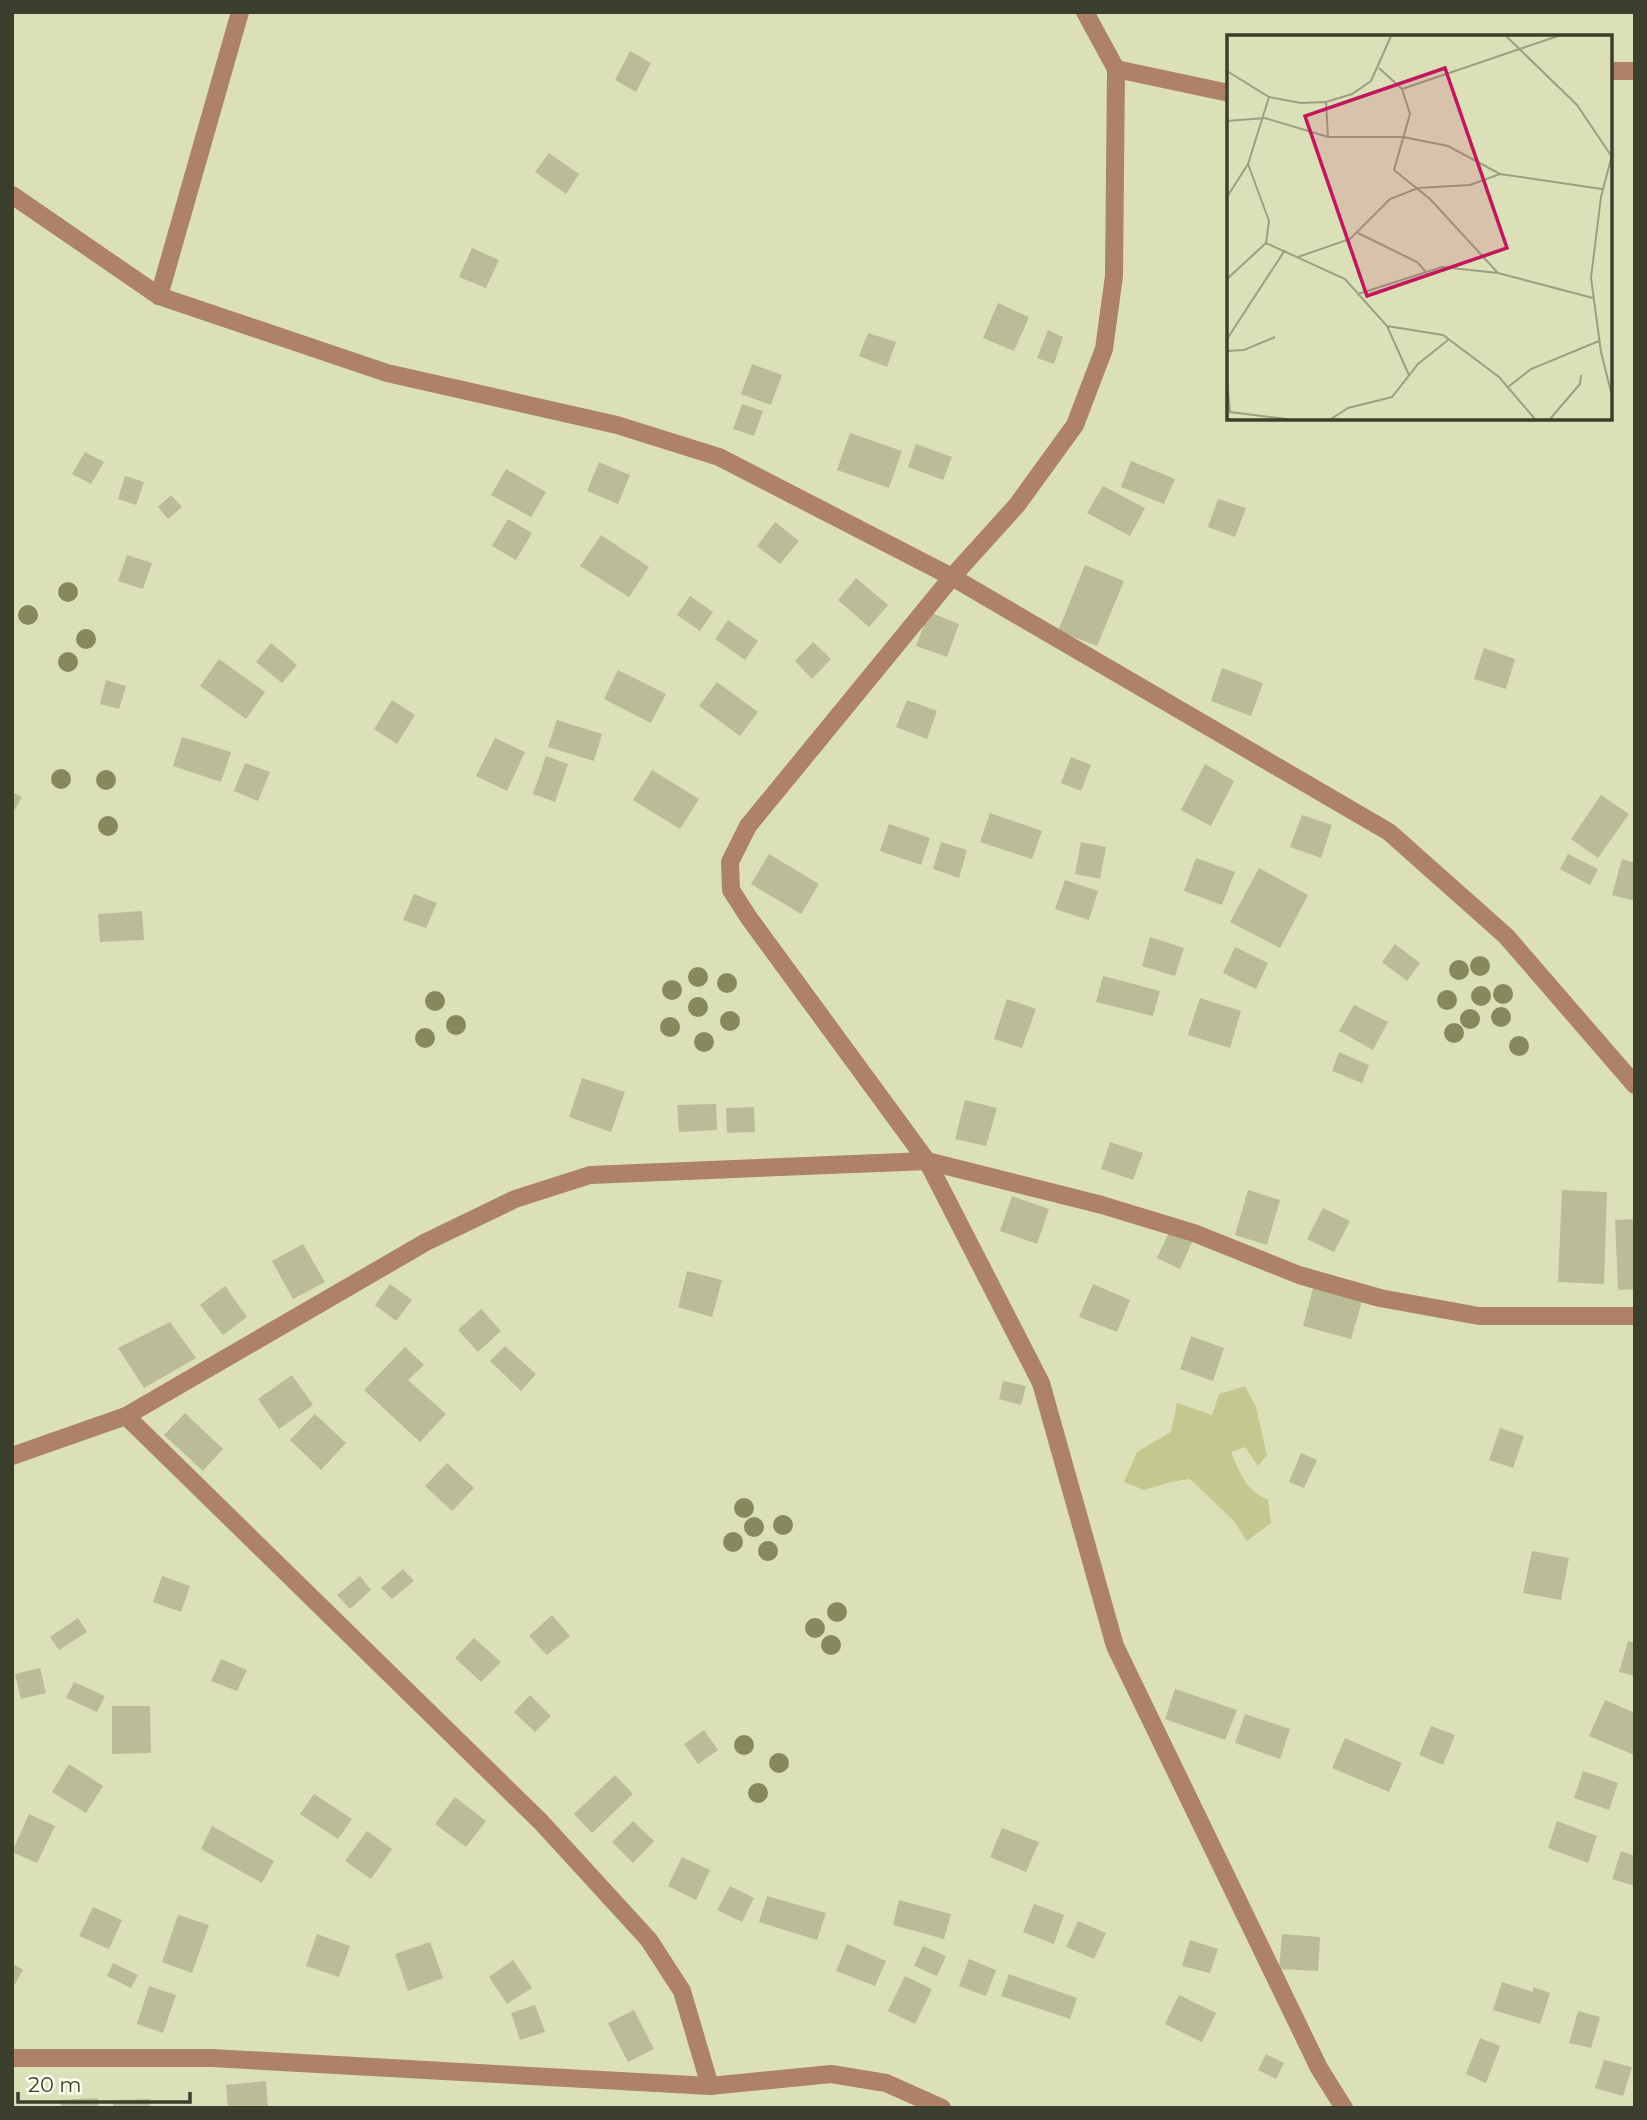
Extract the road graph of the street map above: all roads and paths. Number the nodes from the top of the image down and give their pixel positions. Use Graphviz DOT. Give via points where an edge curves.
graph roads {
  1 [pos="240,12"];
  2 [pos="1085,12"];
  3 [pos="1116,69"];
  4 [pos="1612,71"];
  5 [pos="1635,71"];
  6 [pos="1227,93"];
  7 [pos="12,195"];
  8 [pos="159,296"];
  9 [pos="952,577"];
  10 [pos="1635,1085"];
  11 [pos="927,1161"];
  12 [pos="1635,1316"];
  13 [pos="126,1416"];
  14 [pos="12,1456"];
  15 [pos="12,2058"];
  16 [pos="710,2086"];
  17 [pos="942,2108"];
  18 [pos="1344,2108"];
  1 -- 8 [label="street"];
  2 -- 3 [label="street"];
  3 -- 6 [label="street"];
  3 -- 9 [label="street" via="1114,276 1104,349 1075,425 1017,505"];
  4 -- 5 [label="street"];
  7 -- 8 [label="street"];
  8 -- 9 [label="street" via="387,373 617,425 719,457"];
  9 -- 10 [label="street" via="1389,832 1506,936"];
  9 -- 11 [label="street" via="748,826 730,862 731,890 749,918"];
  11 -- 12 [label="street" via="1102,1205 1194,1233 1299,1275 1380,1298 1479,1316"];
  11 -- 13 [label="street" via="590,1175 515,1199 414,1249"];
  11 -- 18 [label="street" via="1041,1383 1115,1646 1319,2068"];
  13 -- 14 [label="street"];
  13 -- 16 [label="street" via="541,1822 649,1940 682,1991"];
  15 -- 16 [label="street" via="212,2058"];
  16 -- 17 [label="street" via="831,2074 886,2083"];
}
